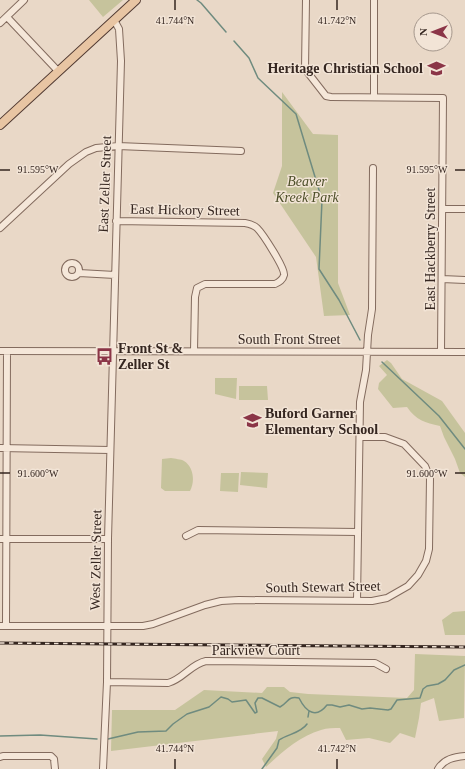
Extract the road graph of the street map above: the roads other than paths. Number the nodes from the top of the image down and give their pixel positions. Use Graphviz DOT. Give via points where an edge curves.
graph roads {
  1 [pos="24,0"];
  2 [pos="136,0"];
  3 [pos="306,0"];
  4 [pos="374,0"];
  5 [pos="7,16"];
  6 [pos="114,20"];
  7 [pos="0,23"];
  8 [pos="58,71"];
  9 [pos="374,97"];
  10 [pos="0,125"];
  11 [pos="118,146"];
  12 [pos="241,151"];
  13 [pos="373,168"];
  14 [pos="442,209"];
  15 [pos="465,209"];
  16 [pos="116,221"];
  17 [pos="0,228"];
  18 [pos="79,273"];
  19 [pos="115,275"];
  20 [pos="442,279"];
  21 [pos="465,280"];
  22 [pos="3,351"];
  23 [pos="113,351"];
  24 [pos="194,351"];
  25 [pos="367,351"];
  26 [pos="441,352"];
  27 [pos="465,352"];
  28 [pos="360,436"];
  29 [pos="3,448"];
  30 [pos="110,450"];
  31 [pos="358,532"];
  32 [pos="186,536"];
  33 [pos="3,539"];
  34 [pos="108,539"];
  35 [pos="357,601"];
  36 [pos="3,626"];
  37 [pos="107,627"];
  38 [pos="386,669"];
  39 [pos="107,682"];
  40 [pos="465,756"];
  41 [pos="0,757"];
  42 [pos="55,769"];
  43 [pos="103,769"];
  44 [pos="438,769"];
  1 -- 5 [label="street"];
  2 -- 6 [label="main road"];
  3 -- 9 [label="street" via="306,71 328,96"];
  4 -- 9 [label="street"];
  5 -- 7 [label="street"];
  5 -- 8 [label="street"];
  6 -- 8 [label="main road"];
  6 -- 11 [label="street, East Zeller Street" via="119,29 121,61"];
  8 -- 10 [label="main road"];
  9 -- 14 [label="street, East Hackberry Street" via="443,98"];
  11 -- 12 [label="street"];
  11 -- 16 [label="street, East Zeller Street"];
  11 -- 17 [label="street" via="96,148 80,156"];
  13 -- 25 [label="street" via="372,309"];
  14 -- 15 [label="street"];
  14 -- 20 [label="street, East Hackberry Street"];
  16 -- 19 [label="street, East Zeller Street"];
  16 -- 24 [label="street, East Hickory Street" via="245,222 260,231 282,267 283,279 275,284 200,286 195,292"];
  18 -- 19 [label="street"];
  19 -- 23 [label="street, East Zeller Street"];
  20 -- 21 [label="street"];
  20 -- 26 [label="street, East Hackberry Street"];
  22 -- 23 [label="street, South Front Street"];
  22 -- 29 [label="street"];
  23 -- 24 [label="street, South Front Street"];
  23 -- 30 [label="street, West Zeller Street"];
  24 -- 25 [label="street, South Front Street"];
  25 -- 26 [label="street, South Front Street"];
  25 -- 28 [label="street" via="360,402"];
  26 -- 27 [label="street, South Front Street"];
  28 -- 31 [label="street"];
  28 -- 35 [label="street, South Stewart Street" via="385,436 404,444 425,466 430,478 429,549 426,561 408,586 387,598"];
  29 -- 30 [label="street"];
  29 -- 33 [label="street"];
  30 -- 34 [label="street, West Zeller Street"];
  31 -- 32 [label="street" via="198,530"];
  31 -- 35 [label="street"];
  33 -- 34 [label="street"];
  33 -- 36 [label="street"];
  34 -- 37 [label="street, West Zeller Street"];
  35 -- 37 [label="street, South Stewart Street" via="221,601 143,626"];
  36 -- 37 [label="street, South Stewart Street"];
  37 -- 39 [label="street, West Zeller Street"];
  38 -- 39 [label="street, Parkview Court" via="375,663 206,662 199,663 175,681 168,683"];
  39 -- 43 [label="street, West Zeller Street"];
  40 -- 44 [label="street" via="447,760"];
  41 -- 42 [label="street" via="51,756"];
}
